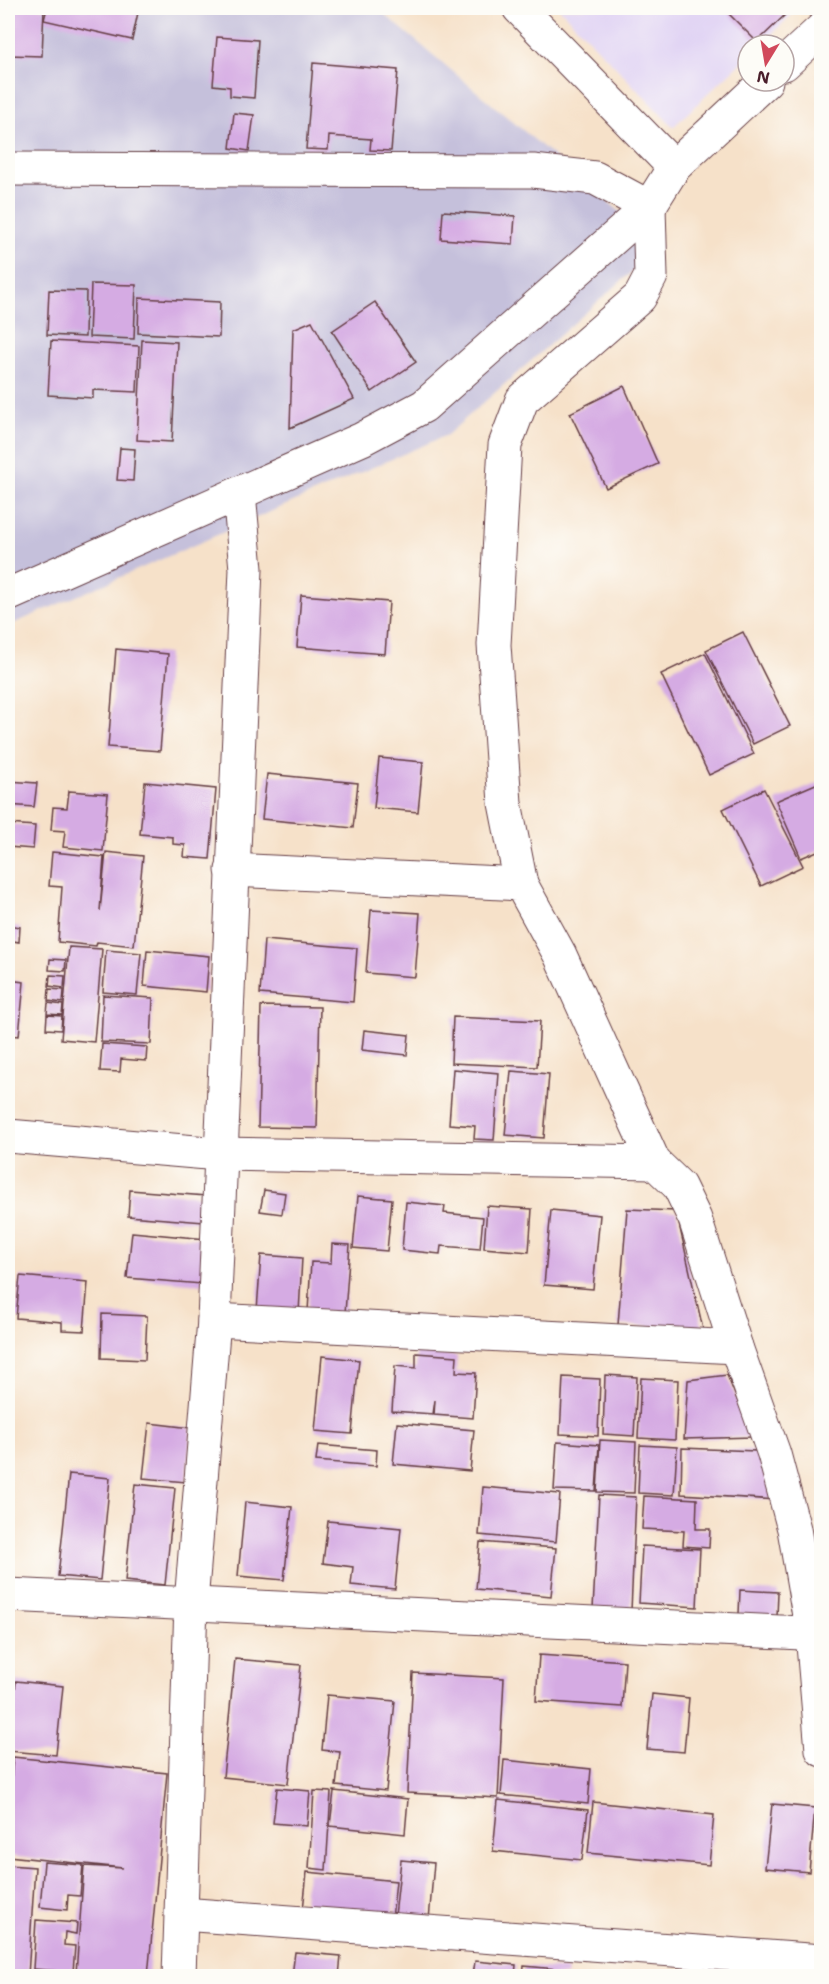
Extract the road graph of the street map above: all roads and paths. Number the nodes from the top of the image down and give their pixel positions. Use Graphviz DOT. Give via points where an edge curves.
graph roads {
  1 [pos="519,8"];
  2 [pos="822,29"];
  3 [pos="796,53"];
  4 [pos="753,93"];
  5 [pos="674,167"];
  6 [pos="8,169"];
  7 [pos="649,207"];
  8 [pos="239,493"];
  9 [pos="8,596"];
  10 [pos="232,870"];
  11 [pos="521,884"];
  12 [pos="8,1136"];
  13 [pos="219,1154"];
  14 [pos="654,1162"];
  15 [pos="214,1320"];
  16 [pos="736,1347"];
  17 [pos="8,1595"];
  18 [pos="191,1603"];
  19 [pos="817,1634"];
  20 [pos="822,1750"];
  21 [pos="182,1914"];
  22 [pos="822,1961"];
  23 [pos="179,1977"];
  1 -- 5 [label="street"];
  2 -- 3 [label="street"];
  4 -- 5 [label="street"];
  5 -- 7 [label="street"];
  6 -- 7 [label="street" via="533,171 595,178"];
  7 -- 8 [label="street" via="424,406 362,439"];
  7 -- 11 [label="street" via="651,276 640,297 522,400 505,445 494,645 505,803"];
  8 -- 9 [label="street"];
  8 -- 10 [label="street" via="246,569"];
  10 -- 11 [label="street"];
  10 -- 13 [label="street"];
  11 -- 14 [label="street" via="560,955"];
  12 -- 13 [label="street"];
  13 -- 14 [label="street"];
  13 -- 15 [label="street"];
  14 -- 16 [label="street" via="679,1186 695,1219"];
  15 -- 16 [label="street"];
  15 -- 18 [label="street"];
  16 -- 19 [label="street" via="777,1465"];
  17 -- 18 [label="street"];
  18 -- 19 [label="street"];
  18 -- 21 [label="street"];
  19 -- 20 [label="street"];
  21 -- 22 [label="street"];
  21 -- 23 [label="street"];
}
